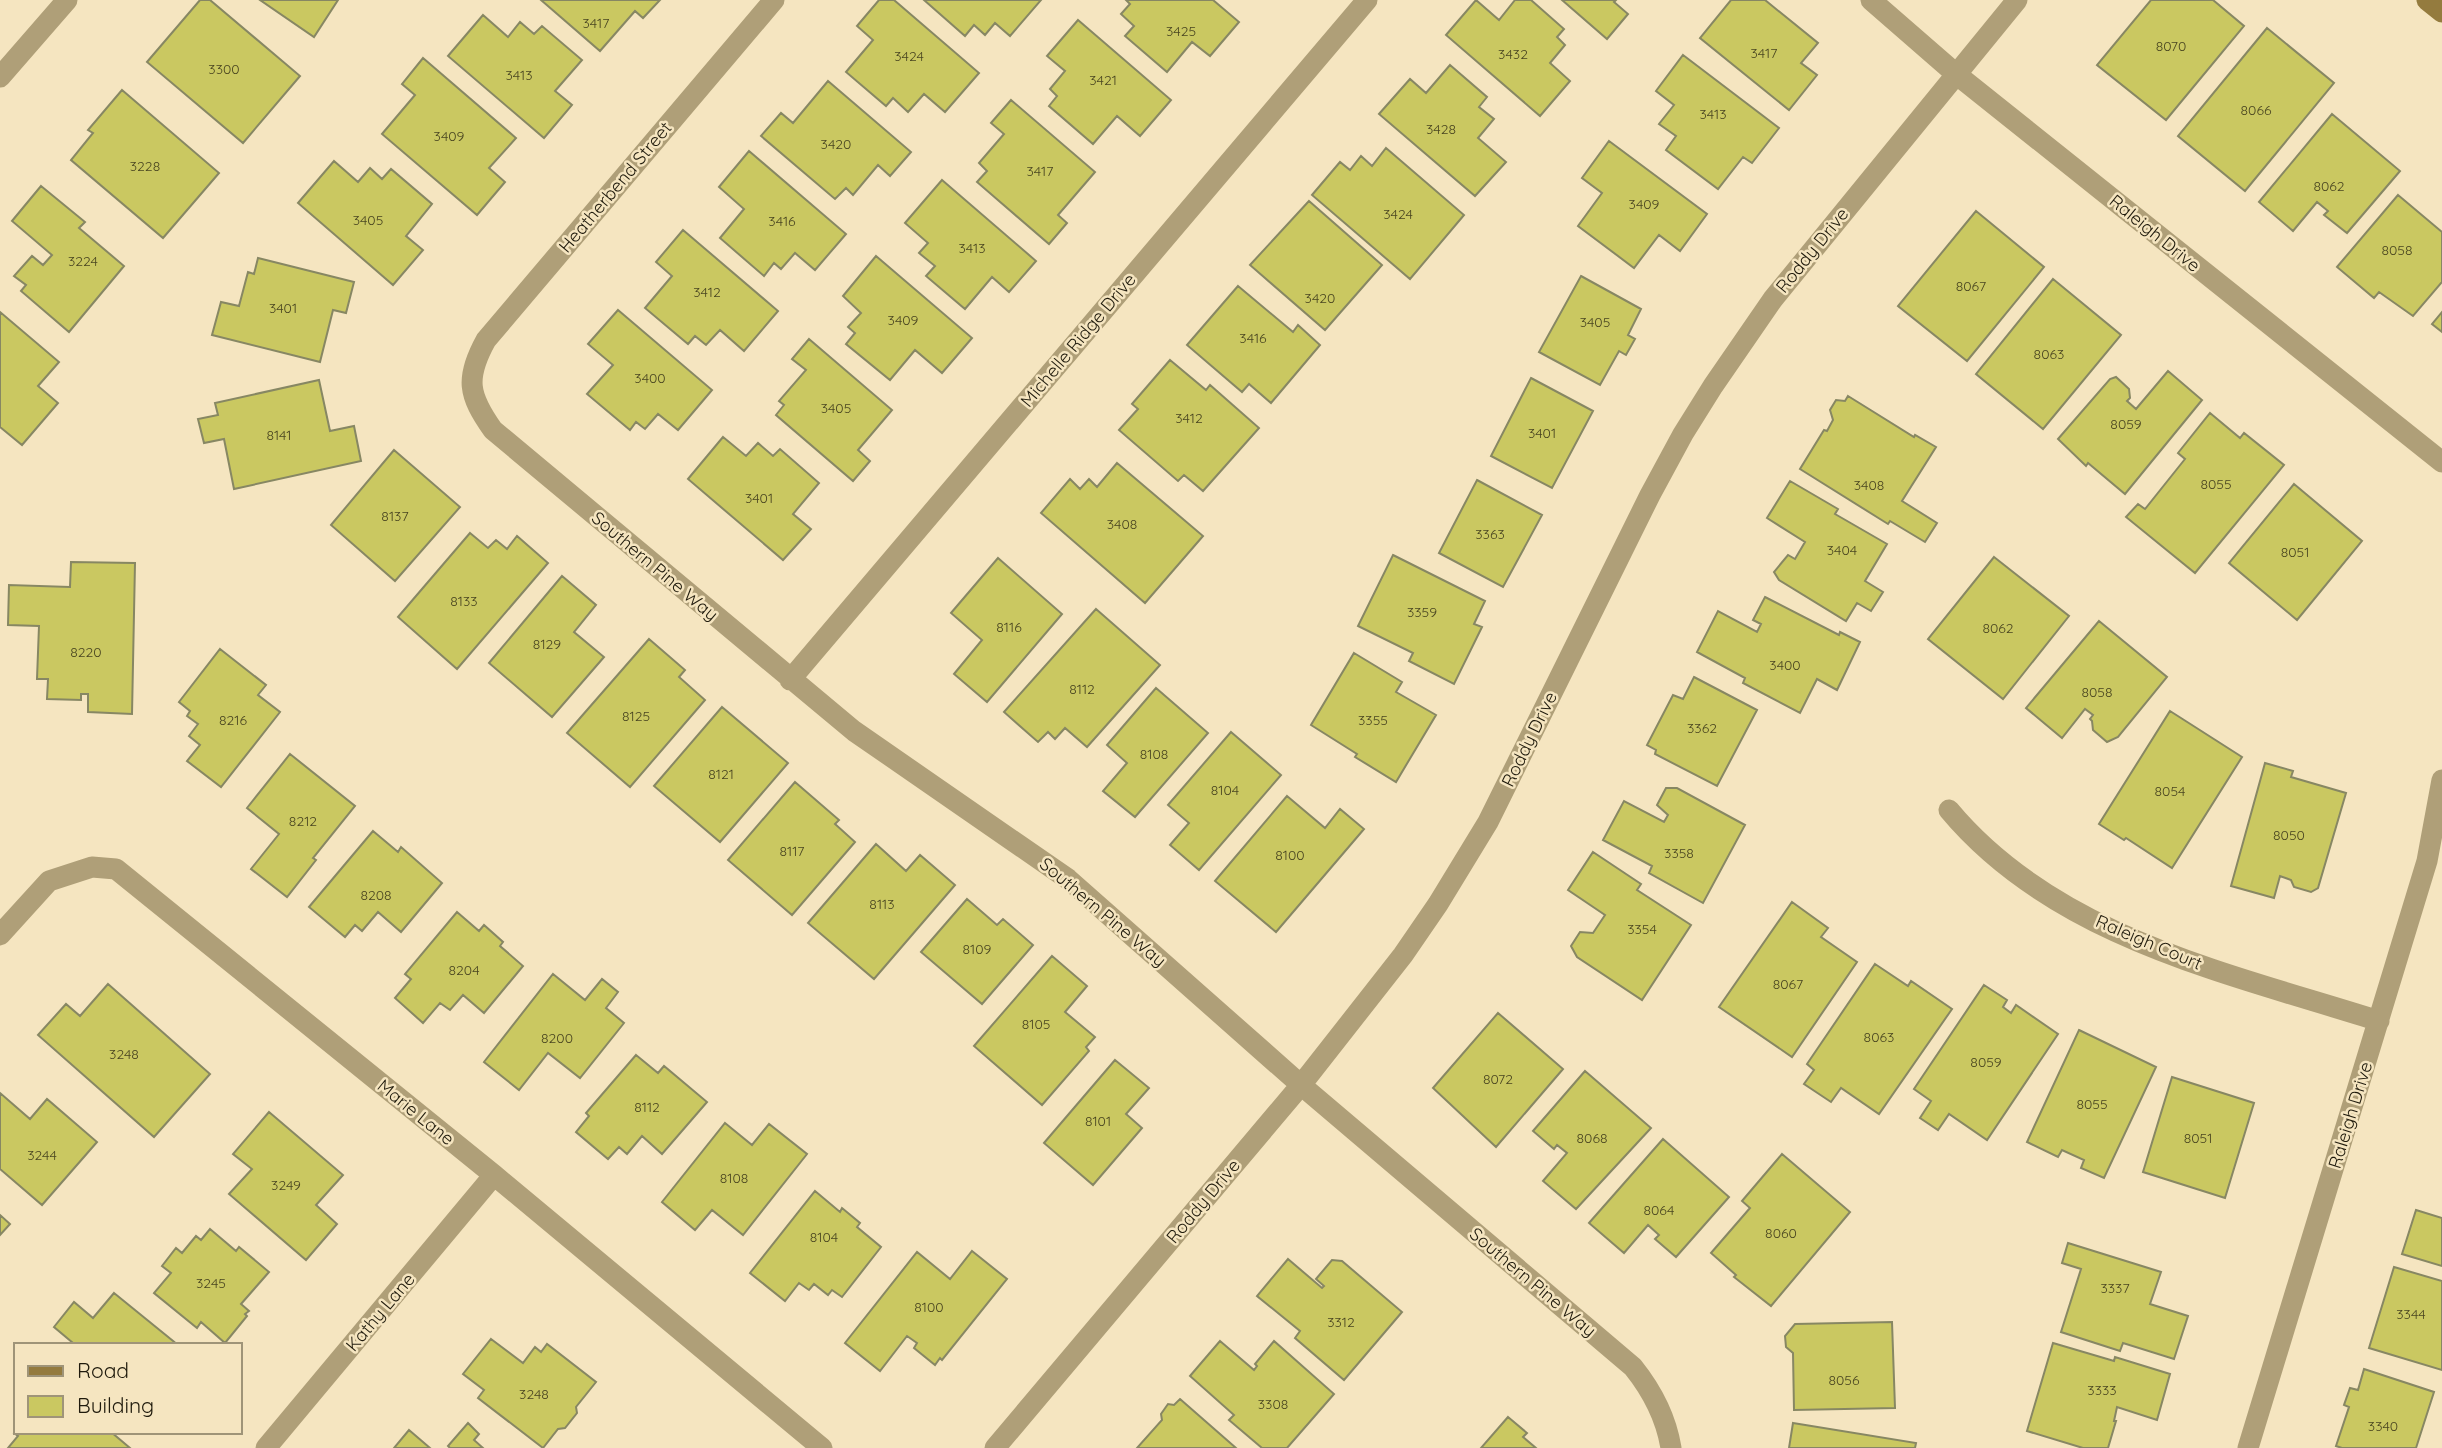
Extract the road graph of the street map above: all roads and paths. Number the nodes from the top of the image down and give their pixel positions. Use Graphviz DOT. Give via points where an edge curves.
graph roads {
  1 [pos="67,0"];
  2 [pos="774,0"];
  3 [pos="1367,0"];
  4 [pos="1871,0"];
  5 [pos="2017,0"];
  6 [pos="2427,0"];
  7 [pos="2442,12"];
  8 [pos="1956,74"];
  9 [pos="0,77"];
  10 [pos="472,382"];
  11 [pos="2442,462"];
  12 [pos="790,680"];
  13 [pos="2442,780"];
  14 [pos="1948,810"];
  15 [pos="0,935"];
  16 [pos="2379,1021"];
  17 [pos="1301,1084"];
  18 [pos="494,1175"];
  19 [pos="266,1448"];
  20 [pos="822,1448"];
  21 [pos="995,1448"];
  22 [pos="1671,1448"];
  23 [pos="2248,1448"];
  1 -- 9 [label="street"];
  2 -- 10 [label="street, Heatherbend Street" via="486,340 474,362"];
  3 -- 12 [label="street, Michelle Ridge Drive"];
  4 -- 8 [label="street, Raleigh Drive"];
  5 -- 8 [label="street, Roddy Drive"];
  6 -- 7 [label="main road"];
  8 -- 11 [label="street, Raleigh Drive"];
  8 -- 17 [label="street, Roddy Drive" via="1773,299 1720,375 1650,495 1463,864 1403,955"];
  10 -- 12 [label="street, Southern Pine Way" via="477,407 493,430"];
  12 -- 17 [label="street, Southern Pine Way" via="854,731 1068,879"];
  13 -- 16 [label="street, Raleigh Drive" via="2427,861"];
  14 -- 16 [label="street, Raleigh Court" via="2013,872 2099,923 2197,964"];
  15 -- 18 [label="street, Marie Lane" via="49,881 92,867 116,869"];
  16 -- 23 [label="street, Raleigh Drive"];
  17 -- 21 [label="street, Roddy Drive"];
  17 -- 22 [label="street, Southern Pine Way" via="1633,1367 1651,1389"];
  18 -- 19 [label="street, Kathy Lane"];
  18 -- 20 [label="street, Marie Lane"];
}
